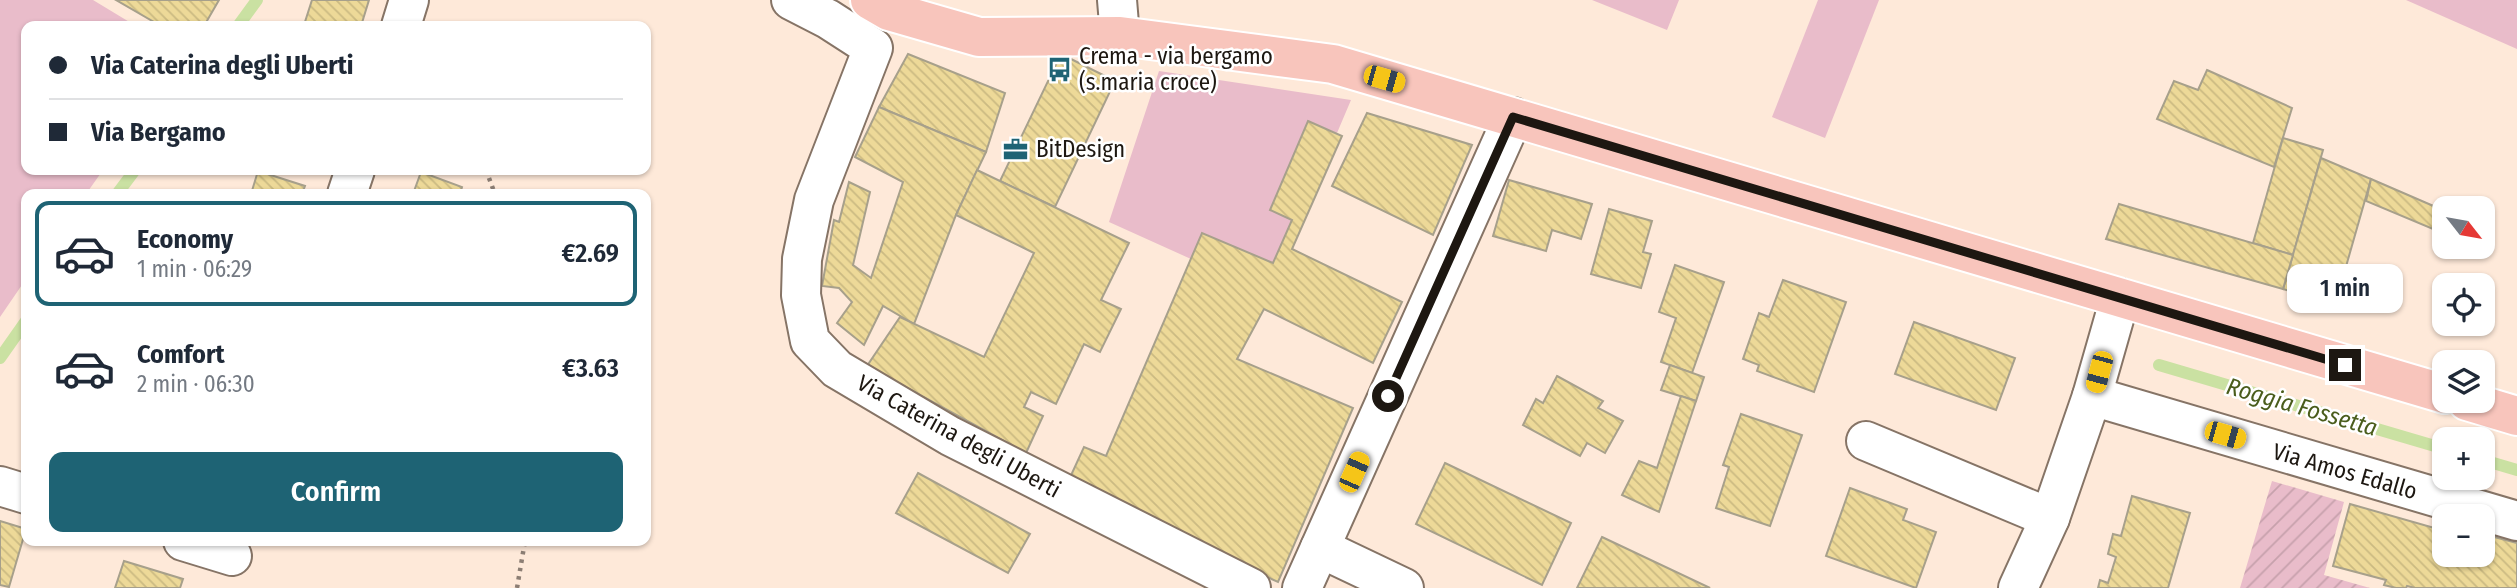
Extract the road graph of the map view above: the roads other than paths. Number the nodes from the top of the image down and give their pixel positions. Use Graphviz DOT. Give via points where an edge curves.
graph roads {
  1 [pos="409,0"];
  2 [pos="791,0"];
  3 [pos="870,0"];
  4 [pos="1119,18"];
  5 [pos="403,21"];
  6 [pos="1513,117"];
  7 [pos="2120,298"];
  8 [pos="2432,390"];
  9 [pos="2092,396"];
  10 [pos="2495,409"];
  11 [pos="2517,416"];
  12 [pos="1866,441"];
  13 [pos="0,486"];
  14 [pos="21,492"];
  15 [pos="2050,518"];
  16 [pos="2517,521"];
  17 [pos="195,546"];
  18 [pos="1320,548"];
  19 [pos="231,561"];
  20 [pos="1251,588"];
  21 [pos="1302,588"];
  22 [pos="1404,588"];
  23 [pos="2018,588"];
  1 -- 5 [label="street"];
  2 -- 20 [label="street, Via Caterina degli Uberti" via="873,48 814,200 802,259 801,295 810,341 837,369 950,436"];
  3 -- 4 [label="main road" via="889,12 979,37"];
  4 -- 6 [label="main road" via="1333,64"];
  6 -- 7 [label="main road"];
  6 -- 18 [label="street"];
  7 -- 8 [label="main road"];
  7 -- 9 [label="street"];
  9 -- 15 [label="street"];
  9 -- 16 [label="street, Via Amos Edallo"];
  10 -- 11 [label="main road"];
  12 -- 15 [label="street"];
  13 -- 14 [label="street"];
  15 -- 23 [label="street"];
  17 -- 19 [label="street"];
  18 -- 21 [label="street"];
  18 -- 22 [label="street"];
}
